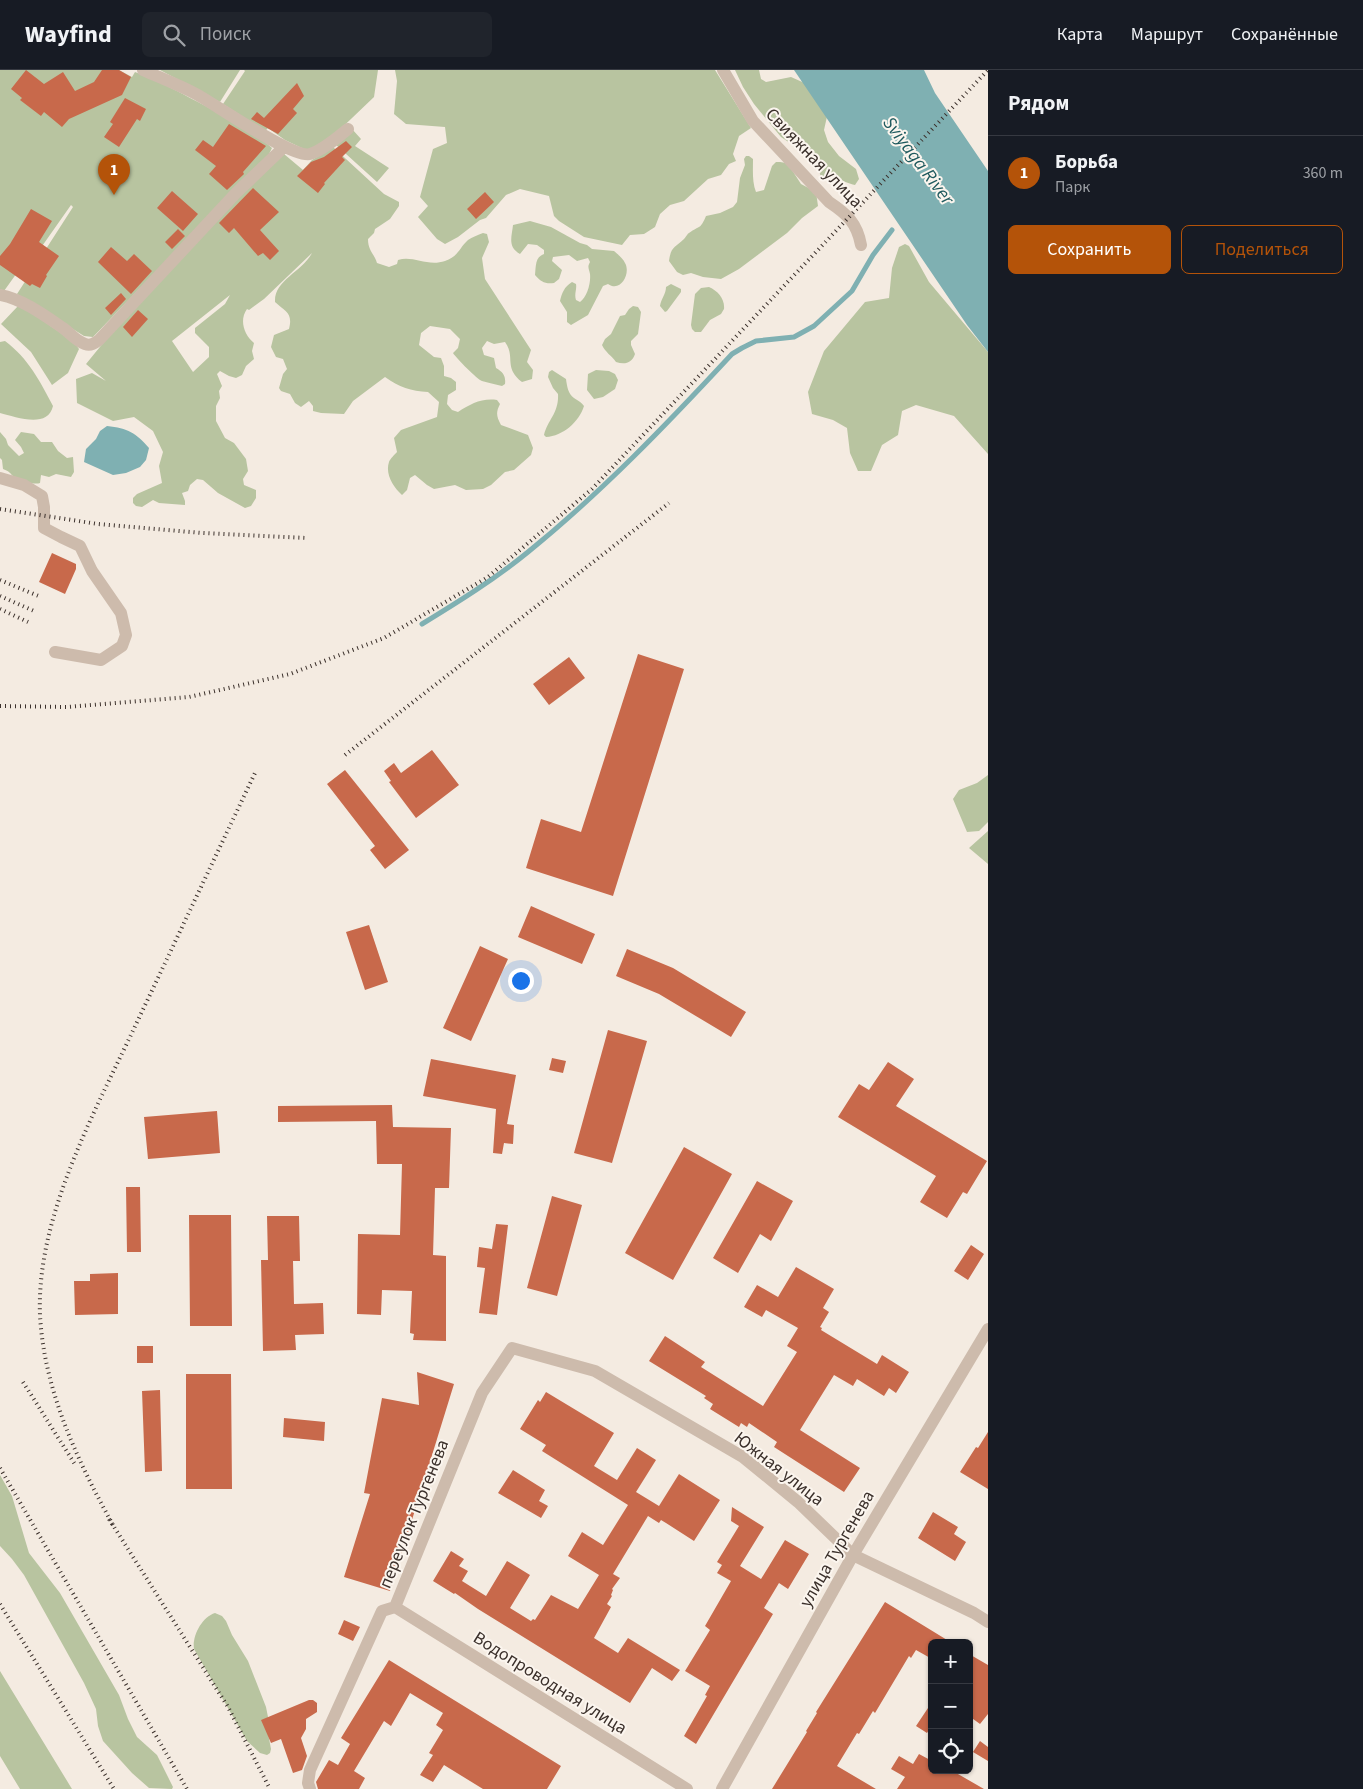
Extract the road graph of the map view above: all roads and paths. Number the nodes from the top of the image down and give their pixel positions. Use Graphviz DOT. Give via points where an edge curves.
graph roads {
  1 [pos="143,70"];
  2 [pos="723,70"];
  3 [pos="348,129"];
  4 [pos="284,147"];
  5 [pos="861,245"];
  6 [pos="0,295"];
  7 [pos="0,478"];
  8 [pos="55,652"];
  9 [pos="988,1329"];
  10 [pos="512,1348"];
  11 [pos="853,1555"];
  12 [pos="395,1607"];
  13 [pos="988,1622"];
  14 [pos="310,1789"];
  15 [pos="687,1789"];
  16 [pos="722,1789"];
  1 -- 4 [label="street" via="194,93"];
  2 -- 5 [label="street, Свияжная улица" via="753,121 852,222 859,233"];
  3 -- 4 [label="street" via="309,155"];
  4 -- 6 [label="street" via="92,344 79,341 27,305"];
  7 -- 8 [label="street" via="42,496 44,528 80,546 92,571 121,613 126,635 122,646 101,660"];
  9 -- 11 [label="street, улица Тургенева"];
  10 -- 11 [label="street, Южная улица" via="595,1371 743,1457 798,1502"];
  10 -- 12 [label="street, переулок Тургенева" via="482,1393"];
  11 -- 13 [label="street, Южная улица"];
  11 -- 16 [label="street, улица Тургенева"];
  12 -- 14 [label="street, переулок Тургенева" via="382,1611 310,1770"];
  12 -- 15 [label="street, Водопроводная улица"];
}
